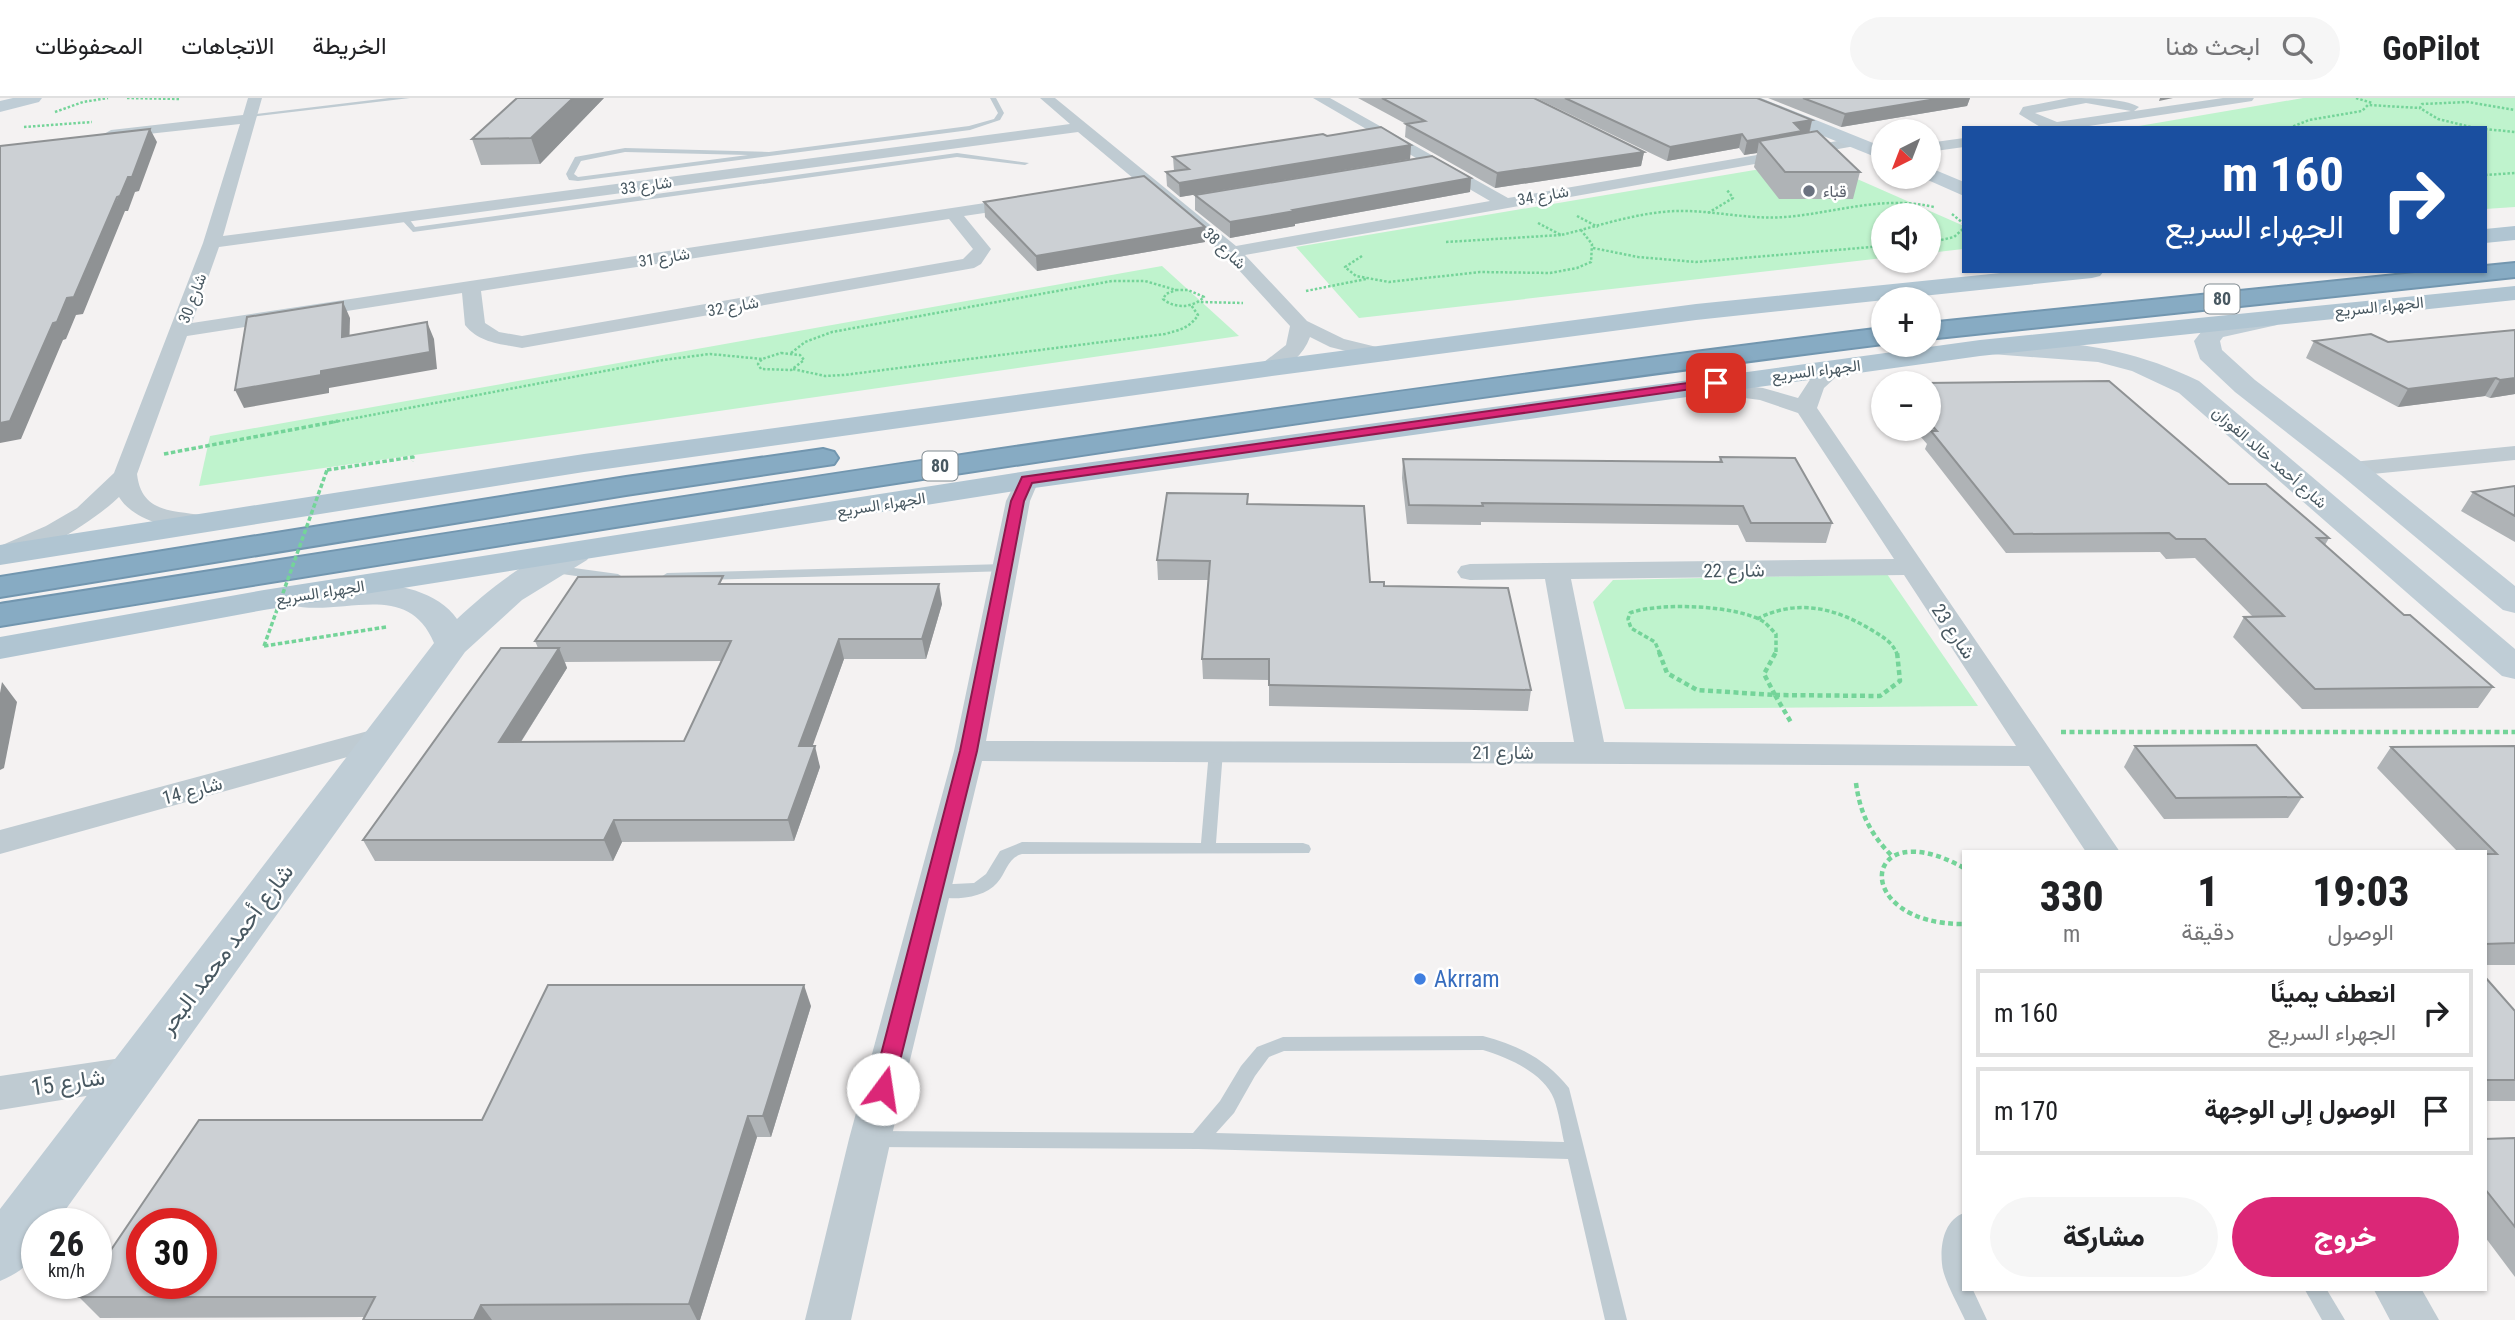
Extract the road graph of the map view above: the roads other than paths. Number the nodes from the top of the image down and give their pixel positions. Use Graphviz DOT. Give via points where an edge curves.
graph roads {
  1 [pos="33,98"];
  2 [pos="407,98"];
  3 [pos="993,98"];
  4 [pos="1047,98"];
  5 [pos="1320,98"];
  6 [pos="1745,98"];
  7 [pos="1769,98"];
  8 [pos="2247,98"];
  9 [pos="0,107"];
  10 [pos="251,110"];
  11 [pos="2149,112"];
  12 [pos="2050,126"];
  13 [pos="2058,126"];
  14 [pos="1080,127"];
  15 [pos="97,130"];
  16 [pos="1871,138"];
  17 [pos="1854,142"];
  18 [pos="1962,142"];
  19 [pos="1941,146"];
  20 [pos="1871,149"];
  21 [pos="766,153"];
  22 [pos="1649,161"];
  23 [pos="1434,162"];
  24 [pos="1025,163"];
  25 [pos="1407,167"];
  26 [pos="1941,167"];
  27 [pos="1673,172"];
  28 [pos="1962,176"];
  29 [pos="1941,179"];
  30 [pos="1150,182"];
  31 [pos="1123,186"];
  32 [pos="1962,189"];
  33 [pos="1045,199"];
  34 [pos="1503,202"];
  35 [pos="953,213"];
  36 [pos="404,218"];
  37 [pos="2515,233"];
  38 [pos="2487,236"];
  39 [pos="212,243"];
  40 [pos="1232,252"];
  41 [pos="2515,253"];
  42 [pos="2487,255"];
  43 [pos="2515,270"];
  44 [pos="2060,273"];
  45 [pos="2292,273"];
  46 [pos="2486,273"];
  47 [pos="2487,273"];
  48 [pos="2027,275"];
  49 [pos="471,286"];
  50 [pos="2515,293"];
  51 [pos="1941,309"];
  52 [pos="2283,316"];
  53 [pos="1871,317"];
  54 [pos="1300,325"];
  55 [pos="1941,330"];
  56 [pos="179,331"];
  57 [pos="1871,337"];
  58 [pos="1980,348"];
  59 [pos="1386,355"];
  60 [pos="1837,367"];
  61 [pos="1265,369"];
  62 [pos="1694,386"];
  63 [pos="2245,386"];
  64 [pos="2189,387"];
  65 [pos="1806,408"];
  66 [pos="2515,453"];
  67 [pos="127,467"];
  68 [pos="2352,469"];
  69 [pos="1027,480"];
  70 [pos="201,522"];
  71 [pos="1,555"];
  72 [pos="560,560"];
  73 [pos="1911,567"];
  74 [pos="1005,568"];
  75 [pos="1470,572"];
  76 [pos="1556,572"];
  77 [pos="0,587"];
  78 [pos="264,600"];
  79 [pos="2515,603"];
  80 [pos="0,615"];
  81 [pos="452,644"];
  82 [pos="0,648"];
  83 [pos="2515,668"];
  84 [pos="383,737"];
  85 [pos="2030,744"];
  86 [pos="969,751"];
  87 [pos="1216,751"];
  88 [pos="1591,752"];
  89 [pos="0,842"];
  90 [pos="1208,848"];
  91 [pos="1303,849"];
  92 [pos="2102,850"];
  93 [pos="933,891"];
  94 [pos="135,1072"];
  95 [pos="0,1093"];
  96 [pos="870,1139"];
  97 [pos="1198,1142"];
  98 [pos="1576,1151"];
  99 [pos="1962,1224"];
  100 [pos="0,1254"];
  101 [pos="1962,1288"];
  102 [pos="1963,1291"];
  103 [pos="2316,1291"];
  104 [pos="2397,1291"];
  105 [pos="828,1320"];
  106 [pos="1616,1320"];
  107 [pos="1976,1320"];
  108 [pos="2334,1320"];
  109 [pos="2416,1320"];
  1 -- 9 [label="main road"];
  2 -- 10 [label="lane"];
  3 -- 21 [label="lane" via="1001,113 988,124"];
  4 -- 14 [label="street, شارع 38"];
  5 -- 23 [label="street"];
  6 -- 17 [label="main road"];
  7 -- 16 [label="main road"];
  8 -- 11 [label="street"];
  10 -- 15 [label="street"];
  10 -- 39 [label="street, شارع 30"];
  11 -- 12 [label="street" via="2110,101 2086,100 2028,110 2026,114"];
  11 -- 13 [label="street"];
  14 -- 30 [label="street, شارع 38"];
  14 -- 36 [label="street, شارع 33"];
  17 -- 20 [label="main road"];
  17 -- 27 [label="street, شارع 34"];
  18 -- 19 [label="street"];
  21 -- 21 [label="lane" via="578,178 570,174 578,159 625,150"];
  22 -- 27 [label="street"];
  23 -- 25 [label="street"];
  23 -- 34 [label="street"];
  24 -- 36 [label="lane" via="957,155 413,230"];
  26 -- 28 [label="main road"];
  27 -- 34 [label="street, شارع 34"];
  29 -- 32 [label="main road"];
  30 -- 31 [label="street"];
  30 -- 40 [label="street, شارع 38" via="1185,204"];
  33 -- 35 [label="street, شارع 31"];
  34 -- 40 [label="street, شارع 34"];
  35 -- 49 [label="street, شارع 31"];
  35 -- 49 [label="street, شارع 32" via="982,248 968,264 522,342 493,337 475,325"];
  36 -- 39 [label="street, شارع 33"];
  37 -- 38 [label="main road"];
  39 -- 56 [label="street, شارع 30"];
  40 -- 54 [label="street, شارع 38"];
  41 -- 42 [label="highway"];
  43 -- 47 [label="highway, الجهراء السريع / 80"];
  44 -- 48 [label="main road"];
  45 -- 51 [label="highway, 80"];
  46 -- 55 [label="highway, الجهراء السريع / 80"];
  48 -- 59 [label="main road" via="1696,312"];
  49 -- 56 [label="street, شارع 31"];
  50 -- 52 [label="main road, الجهراء السريع"];
  52 -- 58 [label="main road, الجهراء السريع"];
  52 -- 63 [label="main road, شارع أحمد خالد الفوزان / 80" via="2214,332 2207,341 2209,353"];
  53 -- 77 [label="highway, 80" via="1573,351 942,440"];
  54 -- 59 [label="street, شارع 38" via="1337,342"];
  54 -- 61 [label="street" via="1295,348"];
  56 -- 67 [label="street, شارع 30"];
  57 -- 80 [label="highway, الجهراء السريع / 80" via="1600,370 972,460"];
  58 -- 60 [label="main road, الجهراء السريع"];
  58 -- 64 [label="main road, شارع أحمد خالد الفوزان" via="2063,348 2115,355"];
  59 -- 61 [label="main road"];
  60 -- 62 [label="main road, الجهراء السريع"];
  60 -- 65 [label="street" via="1817,381"];
  61 -- 70 [label="main road" via="557,467"];
  62 -- 65 [label="street" via="1752,392"];
  62 -- 69 [label="main road, الجهراء السريع"];
  63 -- 64 [label="main road" via="2201,374 2190,376 2186,381"];
  63 -- 68 [label="main road, شارع أحمد خالد الفوزان / 80"];
  64 -- 83 [label="main road, شارع أحمد خالد الفوزان"];
  65 -- 73 [label="street, شارع 23"];
  66 -- 68 [label="street"];
  67 -- 70 [label="street" via="124,488 132,501 148,511"];
  67 -- 71 [label="street, شارع 30" via="97,506 72,523"];
  68 -- 79 [label="main road, شارع أحمد خالد الفوزان / 80"];
  69 -- 72 [label="main road, الجهراء السريع"];
  69 -- 74 [label="street" via="1018,501"];
  70 -- 71 [label="main road"];
  72 -- 74 [label="lane" via="610,578"];
  72 -- 78 [label="main road, الجهراء السريع"];
  72 -- 81 [label="main road, شارع أحمد محمد البحر" via="494,603"];
  73 -- 76 [label="street, شارع 22"];
  73 -- 85 [label="street, شارع 23"];
  74 -- 86 [label="street"];
  75 -- 76 [label="street, شارع 22"];
  76 -- 88 [label="street"];
  78 -- 81 [label="main road" via="396,596 431,610"];
  78 -- 82 [label="main road, الجهراء السريع"];
  81 -- 84 [label="main road, شارع أحمد محمد البحر"];
  84 -- 89 [label="street, شارع 14"];
  84 -- 94 [label="main road, شارع أحمد محمد البحر"];
  85 -- 88 [label="street, شارع 21" via="1853,754"];
  85 -- 92 [label="street, شارع 23"];
  86 -- 87 [label="street, شارع 21"];
  86 -- 93 [label="street"];
  87 -- 88 [label="street, شارع 21"];
  87 -- 90 [label="lane"];
  90 -- 91 [label="lane"];
  90 -- 93 [label="lane" via="1022,848 1002,858 992,879 981,886 968,891"];
  93 -- 96 [label="street"];
  94 -- 95 [label="street, شارع 15"];
  94 -- 100 [label="main road, شارع أحمد محمد البحر"];
  96 -- 97 [label="lane"];
  96 -- 105 [label="street"];
  97 -- 98 [label="lane"];
  97 -- 98 [label="lane" via="1262,1052 1283,1044 1483,1043 1506,1049 1552,1079 1562,1094"];
  98 -- 106 [label="lane"];
  99 -- 101 [label="lane" via="1956,1229 1952,1266"];
  102 -- 107 [label="lane"];
  103 -- 108 [label="lane"];
  104 -- 109 [label="street"];
}
